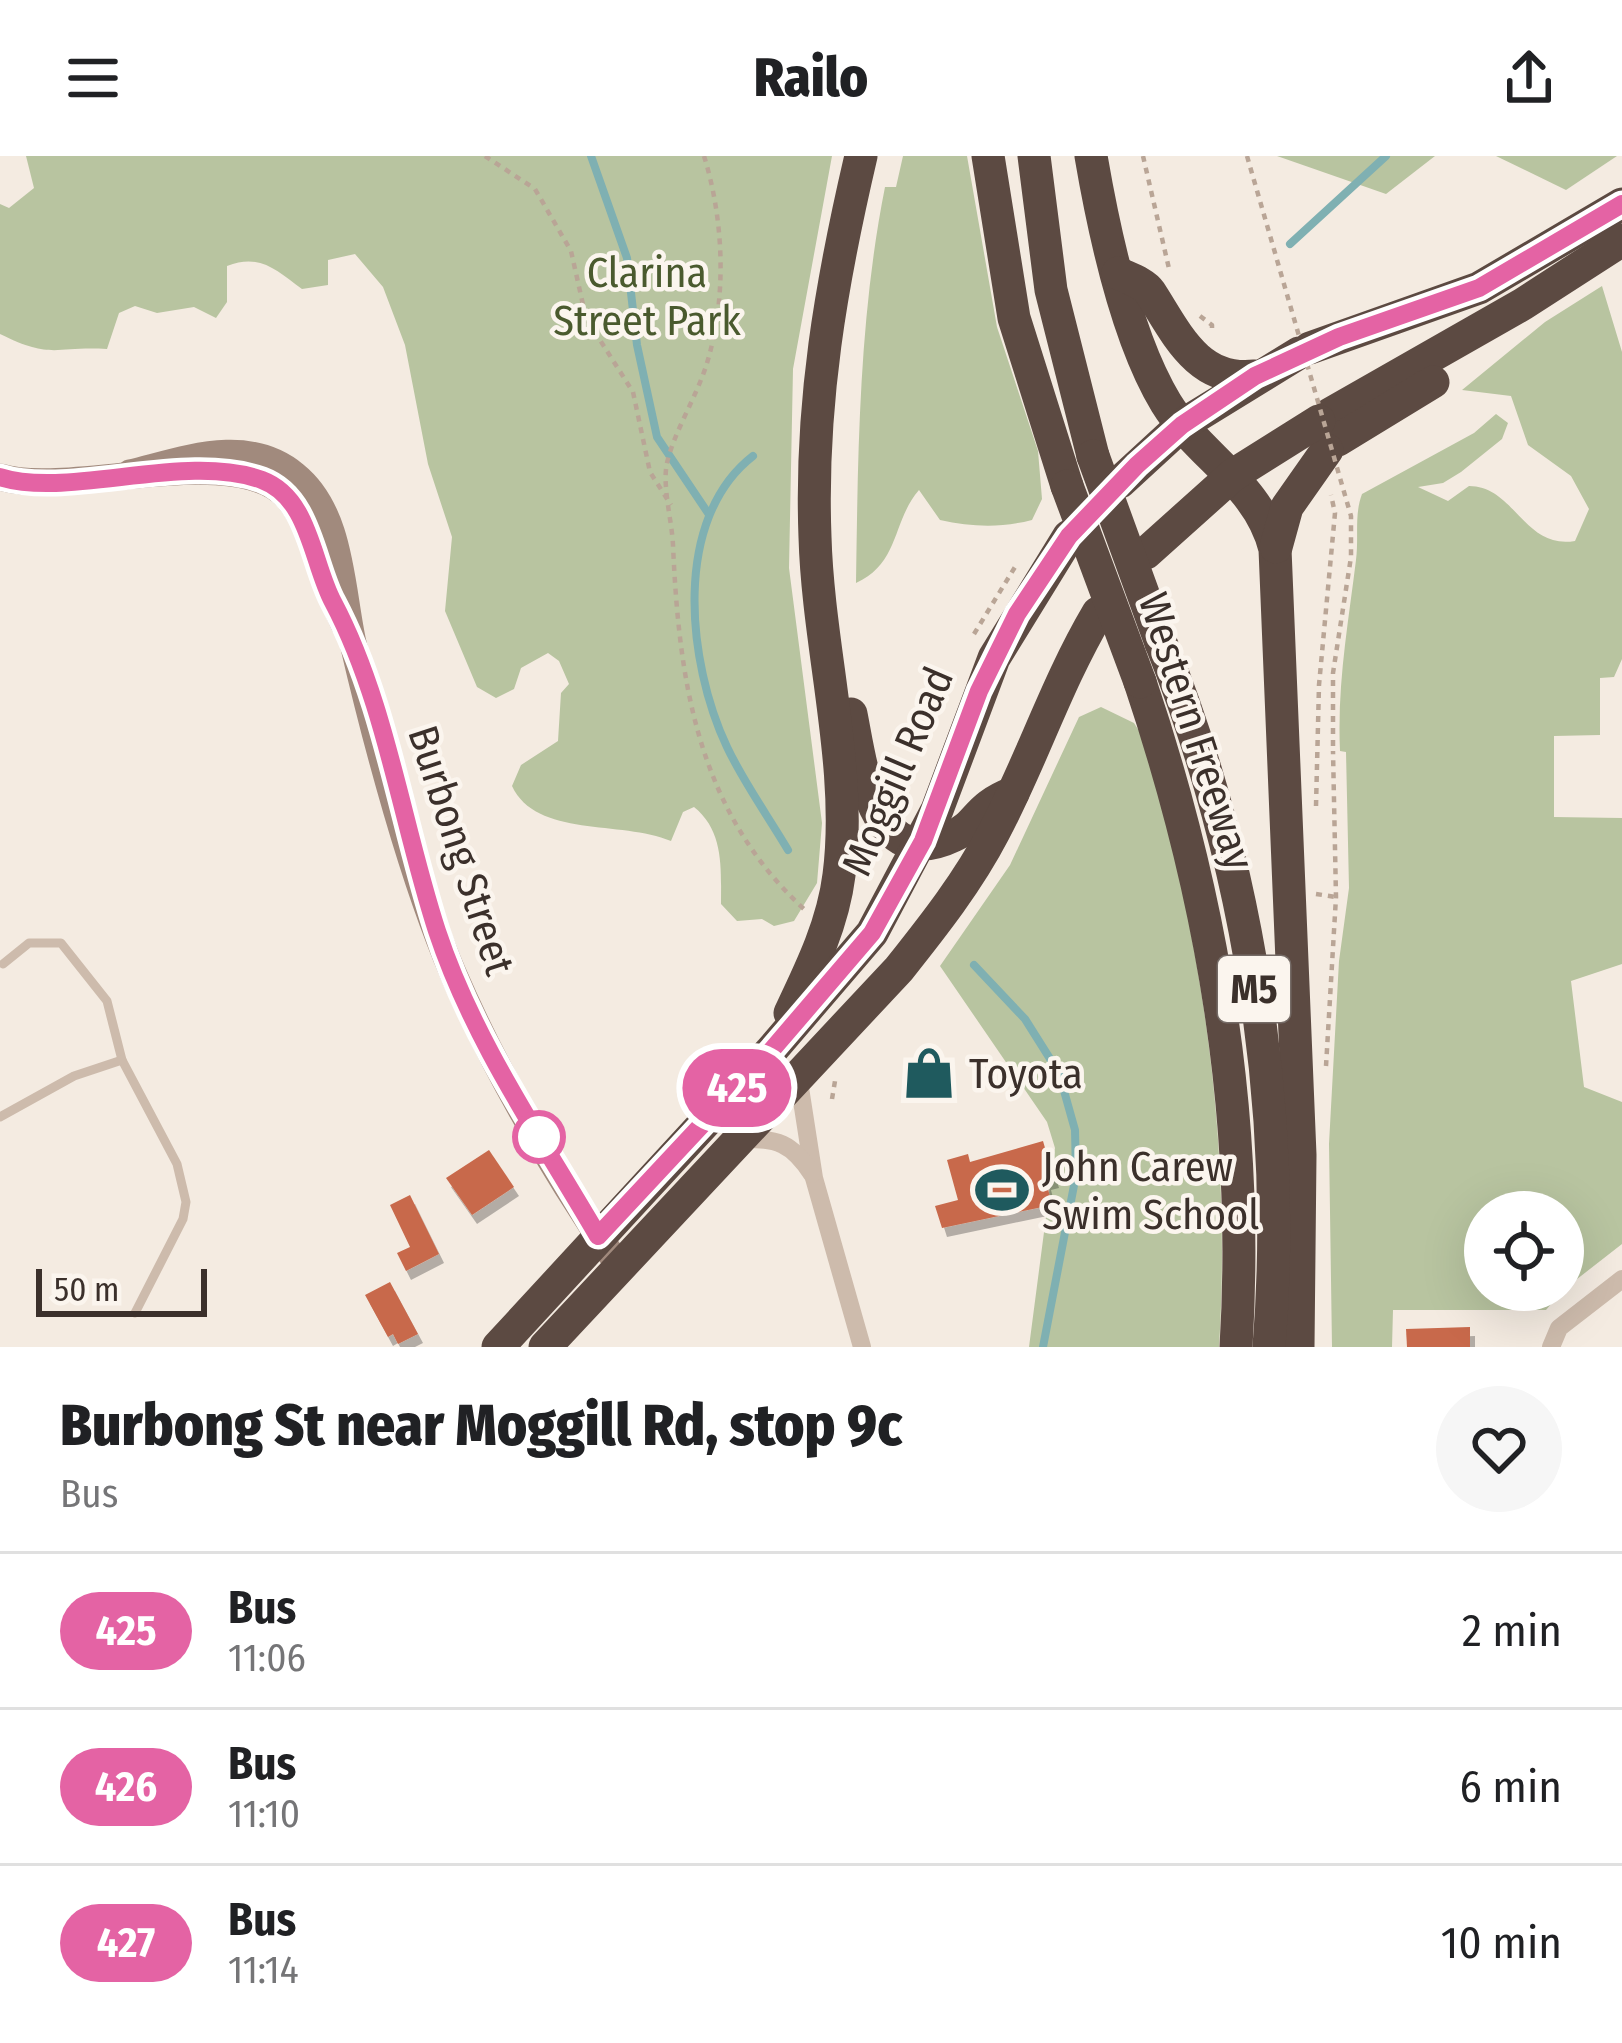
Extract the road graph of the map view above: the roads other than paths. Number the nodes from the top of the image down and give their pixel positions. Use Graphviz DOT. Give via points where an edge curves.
graph roads {
  1 [pos="861,156"];
  2 [pos="988,156"];
  3 [pos="1034,156"];
  4 [pos="1091,156"];
  5 [pos="1622,186"];
  6 [pos="848,213"];
  7 [pos="1615,221"];
  8 [pos="1118,273"];
  9 [pos="1255,376"];
  10 [pos="1182,425"];
  11 [pos="1328,431"];
  12 [pos="1233,475"];
  13 [pos="0,477"];
  14 [pos="1103,499"];
  15 [pos="1069,536"];
  16 [pos="1275,548"];
  17 [pos="1146,553"];
  18 [pos="1098,614"];
  19 [pos="1012,794"];
  20 [pos="923,841"];
  21 [pos="3,964"];
  22 [pos="770,1052"];
  23 [pos="122,1060"];
  24 [pos="798,1075"];
  25 [pos="0,1117"];
  26 [pos="740,1138"];
  27 [pos="814,1178"];
  28 [pos="598,1236"];
  29 [pos="619,1266"];
  30 [pos="1618,1290"];
  31 [pos="135,1313"];
  32 [pos="497,1347"];
  33 [pos="544,1347"];
  34 [pos="862,1347"];
  35 [pos="1236,1347"];
  36 [pos="1269,1347"];
  37 [pos="1298,1347"];
  38 [pos="1551,1347"];
  1 -- 6 [label="highway"];
  2 -- 35 [label="highway, Western Freeway / M5, bridge" via="1014,318 1191,845 1220,993 1238,1151"];
  3 -- 36 [label="highway, Western Freeway / M5, bridge" via="1051,290 1093,456 1215,805 1253,980 1275,1222"];
  4 -- 8 [label="highway"];
  5 -- 7 [label="lane"];
  6 -- 20 [label="highway" via="833,366 847,696 873,810 887,828"];
  6 -- 22 [label="highway" via="820,355 814,473 841,857 823,938"];
  7 -- 9 [label="highway" via="1479,288"];
  7 -- 11 [label="highway" via="1523,304"];
  8 -- 9 [label="highway" via="1148,288 1198,360 1236,377"];
  8 -- 10 [label="highway" via="1154,379"];
  9 -- 10 [label="highway"];
  10 -- 12 [label="highway"];
  10 -- 14 [label="highway"];
  11 -- 12 [label="highway"];
  11 -- 16 [label="highway"];
  12 -- 16 [label="highway" via="1266,516"];
  12 -- 17 [label="highway"];
  13 -- 28 [label="street, Burbong Street" via="236,475 279,489 299,514 352,639 454,975"];
  15 -- 20 [label="highway, Moggill Road" via="994,658"];
  16 -- 37 [label="highway" via="1302,1215"];
  18 -- 19 [label="highway" via="1054,691"];
  19 -- 20 [label="highway" via="981,805 955,836"];
  19 -- 24 [label="highway" via="952,902"];
  20 -- 22 [label="highway, Moggill Road" via="872,933"];
  21 -- 23 [label="lane" via="29,943 61,943 106,1001"];
  22 -- 28 [label="highway, Moggill Road"];
  23 -- 25 [label="lane"];
  23 -- 31 [label="lane" via="177,1164 186,1202"];
  24 -- 26 [label="highway"];
  24 -- 27 [label="street"];
  26 -- 27 [label="street" via="790,1145"];
  26 -- 29 [label="highway"];
  27 -- 34 [label="street"];
  28 -- 29 [label="street, Burbong Street"];
  28 -- 32 [label="highway, Moggill Road"];
  29 -- 33 [label="highway"];
  30 -- 38 [label="street" via="1559,1328"];
}
